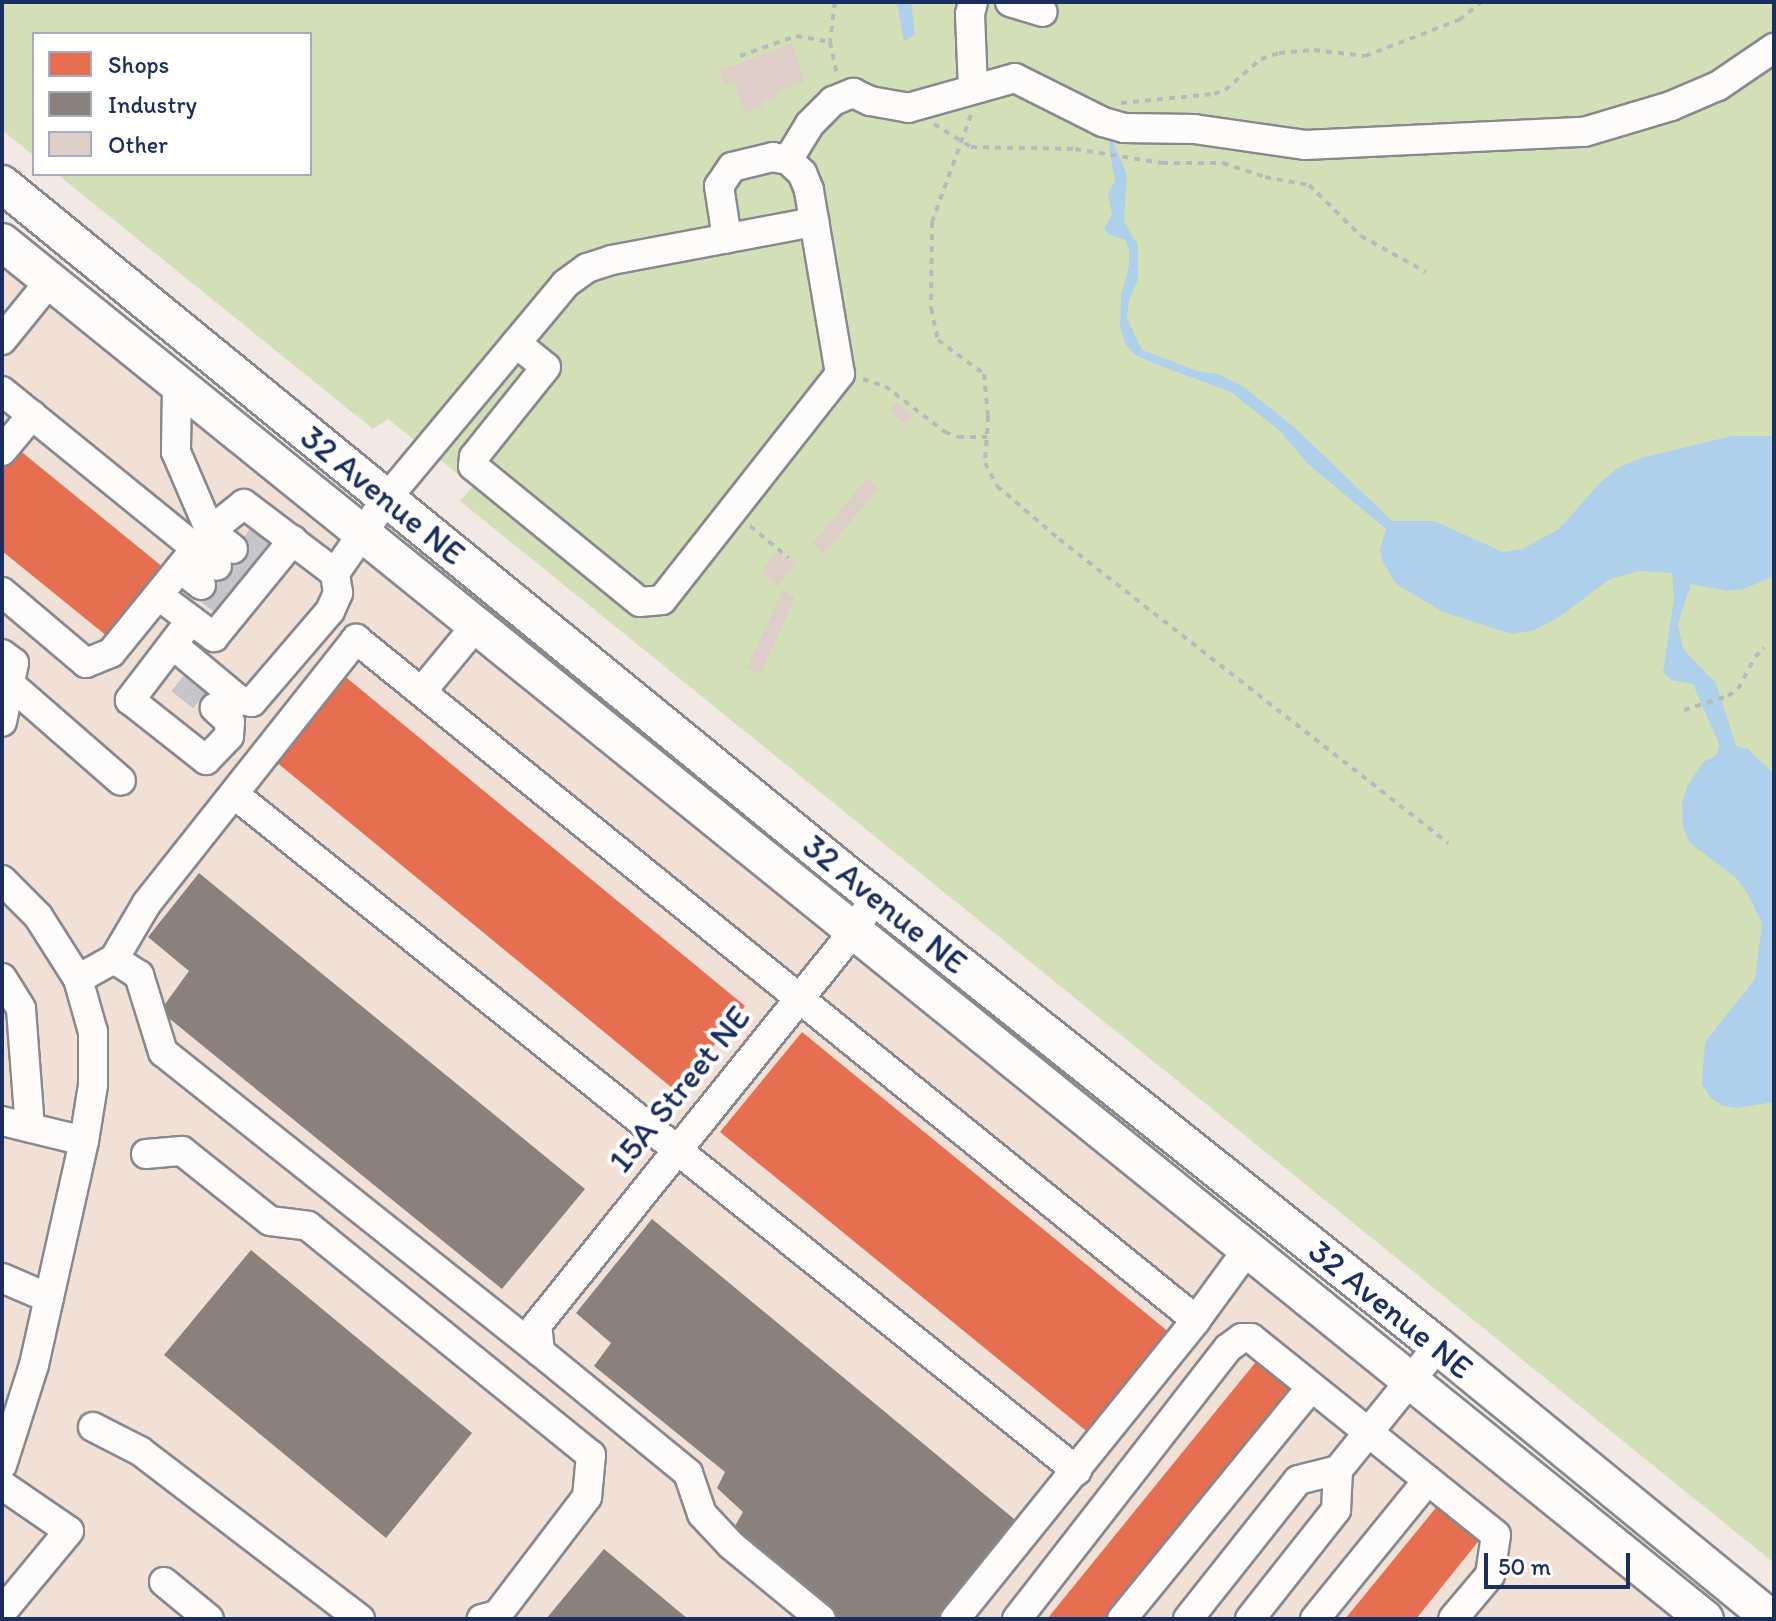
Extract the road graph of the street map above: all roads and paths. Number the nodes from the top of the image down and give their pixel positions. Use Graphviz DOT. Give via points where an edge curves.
graph roads {
  1 [pos="835,2"];
  2 [pos="973,2"];
  3 [pos="1010,2"];
  4 [pos="1481,2"];
  5 [pos="1043,12"];
  6 [pos="830,42"];
  7 [pos="1774,48"];
  8 [pos="740,56"];
  9 [pos="973,89"];
  10 [pos="853,93"];
  11 [pos="908,108"];
  12 [pos="1079,109"];
  13 [pos="961,142"];
  14 [pos="788,160"];
  15 [pos="2,184"];
  16 [pos="814,222"];
  17 [pos="727,238"];
  18 [pos="2,242"];
  19 [pos="1426,272"];
  20 [pos="50,281"];
  21 [pos="2,340"];
  22 [pos="516,343"];
  23 [pos="840,374"];
  24 [pos="177,386"];
  25 [pos="2,391"];
  26 [pos="32,415"];
  27 [pos="987,437"];
  28 [pos="2,451"];
  29 [pos="387,498"];
  30 [pos="753,528"];
  31 [pos="361,535"];
  32 [pos="789,558"];
  33 [pos="236,563"];
  34 [pos="335,573"];
  35 [pos="2,592"];
  36 [pos="159,596"];
  37 [pos="191,620"];
  38 [pos="475,627"];
  39 [pos="1764,648"];
  40 [pos="2,654"];
  41 [pos="170,663"];
  42 [pos="10,684"];
  43 [pos="422,691"];
  44 [pos="215,708"];
  45 [pos="1684,710"];
  46 [pos="2,722"];
  47 [pos="121,781"];
  48 [pos="234,794"];
  49 [pos="1448,843"];
  50 [pos="2,880"];
  51 [pos="875,897"];
  52 [pos="853,932"];
  53 [pos="114,959"];
  54 [pos="2,978"];
  55 [pos="78,979"];
  56 [pos="799,997"];
  57 [pos="2,1121"];
  58 [pos="30,1128"];
  59 [pos="84,1141"];
  60 [pos="678,1149"];
  61 [pos="146,1154"];
  62 [pos="1247,1250"];
  63 [pos="2,1278"];
  64 [pos="49,1298"];
  65 [pos="1196,1320"];
  66 [pos="539,1338"];
  67 [pos="1438,1346"];
  68 [pos="1409,1382"];
  69 [pos="1311,1387"];
  70 [pos="93,1427"];
  71 [pos="1368,1432"];
  72 [pos="8,1433"];
  73 [pos="2,1465"];
  74 [pos="1338,1470"];
  75 [pos="1077,1471"];
  76 [pos="1428,1480"];
  77 [pos="2,1485"];
  78 [pos="164,1582"];
  79 [pos="2,1612"];
  80 [pos="209,1619"];
  81 [pos="360,1619"];
  82 [pos="482,1619"];
  83 [pos="821,1619"];
  84 [pos="955,1619"];
  85 [pos="1017,1619"];
  86 [pos="1122,1619"];
  87 [pos="1188,1619"];
  88 [pos="1250,1619"];
  89 [pos="1315,1619"];
  90 [pos="1453,1619"];
  91 [pos="1705,1619"];
  92 [pos="1772,1619"];
  1 -- 6 [label="path"];
  2 -- 9 [label="street"];
  3 -- 5 [label="street"];
  4 -- 12 [label="path" via="1447,25 1365,56 1314,50 1279,53 1261,59 1214,94"];
  6 -- 8 [label="path" via="796,36"];
  6 -- 10 [label="path" via="838,75"];
  7 -- 12 [label="street" via="1718,86 1584,132 1305,145 1194,129 1124,128"];
  9 -- 11 [label="street"];
  9 -- 12 [label="street" via="1015,78"];
  9 -- 13 [label="path" via="972,112"];
  10 -- 11 [label="street"];
  10 -- 14 [label="street" via="833,101 810,124"];
  11 -- 13 [label="path"];
  13 -- 19 [label="path" via="971,147 1075,149 1162,163 1223,163 1309,185 1361,236"];
  13 -- 27 [label="path" via="932,222 931,308 938,340 984,374"];
  14 -- 16 [label="street" via="802,173"];
  14 -- 17 [label="street" via="773,157 745,163 724,175 719,186"];
  15 -- 29 [label="main road, 32 Avenue NE"];
  16 -- 17 [label="street"];
  16 -- 23 [label="street"];
  17 -- 22 [label="street" via="587,268 565,284"];
  18 -- 20 [label="main road, 32 Avenue NE"];
  20 -- 21 [label="street"];
  20 -- 24 [label="main road, 32 Avenue NE"];
  22 -- 23 [label="street" via="546,367 474,457 473,466 649,604 662,600"];
  22 -- 29 [label="street"];
  23 -- 27 [label="path" via="885,386 945,432"];
  24 -- 31 [label="main road, 32 Avenue NE"];
  24 -- 33 [label="street" via="176,452"];
  25 -- 26 [label="street"];
  26 -- 28 [label="street"];
  26 -- 33 [label="street"];
  27 -- 49 [label="path" via="985,463 1007,495"];
  29 -- 31 [label="street"];
  29 -- 51 [label="main road, 32 Avenue NE"];
  30 -- 32 [label="path"];
  31 -- 34 [label="street"];
  31 -- 38 [label="main road, 32 Avenue NE"];
  33 -- 34 [label="street"];
  33 -- 36 [label="street"];
  33 -- 37 [label="street" via="214,637"];
  34 -- 41 [label="street" via="338,593 330,611 252,702"];
  35 -- 36 [label="street" via="86,663 111,653"];
  36 -- 37 [label="street"];
  37 -- 41 [label="street"];
  38 -- 43 [label="street"];
  38 -- 52 [label="main road, 32 Avenue NE"];
  39 -- 45 [label="path" via="1738,689"];
  40 -- 42 [label="street" via="14,663"];
  41 -- 44 [label="street" via="130,700 206,760 229,736 230,722"];
  42 -- 46 [label="street"];
  42 -- 47 [label="street"];
  43 -- 48 [label="street" via="356,639"];
  43 -- 56 [label="street"];
  48 -- 53 [label="street" via="147,903"];
  48 -- 60 [label="street"];
  50 -- 55 [label="street" via="38,916"];
  51 -- 52 [label="street, 15A Street NE"];
  51 -- 67 [label="main road, 32 Avenue NE"];
  52 -- 56 [label="street, 15A Street NE"];
  52 -- 62 [label="main road, 32 Avenue NE"];
  53 -- 55 [label="street"];
  53 -- 66 [label="street" via="139,975 163,1052"];
  54 -- 58 [label="street" via="21,1009"];
  55 -- 59 [label="street" via="93,1032 93,1085"];
  56 -- 60 [label="street, 15A Street NE"];
  56 -- 65 [label="street"];
  57 -- 58 [label="street"];
  58 -- 59 [label="street"];
  59 -- 64 [label="street"];
  60 -- 66 [label="street, 15A Street NE"];
  60 -- 75 [label="street"];
  61 -- 82 [label="street" via="182,1151 270,1221 308,1226 591,1455 587,1497 497,1615"];
  62 -- 65 [label="street"];
  62 -- 68 [label="main road, 32 Avenue NE"];
  63 -- 64 [label="street"];
  64 -- 72 [label="street"];
  65 -- 75 [label="street"];
  66 -- 83 [label="street" via="688,1473 702,1514 731,1545"];
  67 -- 68 [label="street"];
  67 -- 92 [label="main road, 32 Avenue NE"];
  68 -- 71 [label="street"];
  68 -- 91 [label="main road, 32 Avenue NE"];
  69 -- 71 [label="street"];
  69 -- 85 [label="street" via="1251,1338 1228,1348"];
  69 -- 86 [label="street"];
  70 -- 81 [label="street" via="140,1451"];
  71 -- 74 [label="street"];
  71 -- 76 [label="street"];
  72 -- 73 [label="street"];
  74 -- 87 [label="street" via="1298,1480"];
  74 -- 88 [label="street" via="1336,1510"];
  75 -- 84 [label="street"];
  76 -- 89 [label="street"];
  76 -- 90 [label="street" via="1496,1535 1490,1575"];
  77 -- 79 [label="street" via="69,1531"];
  78 -- 80 [label="street"];
}
